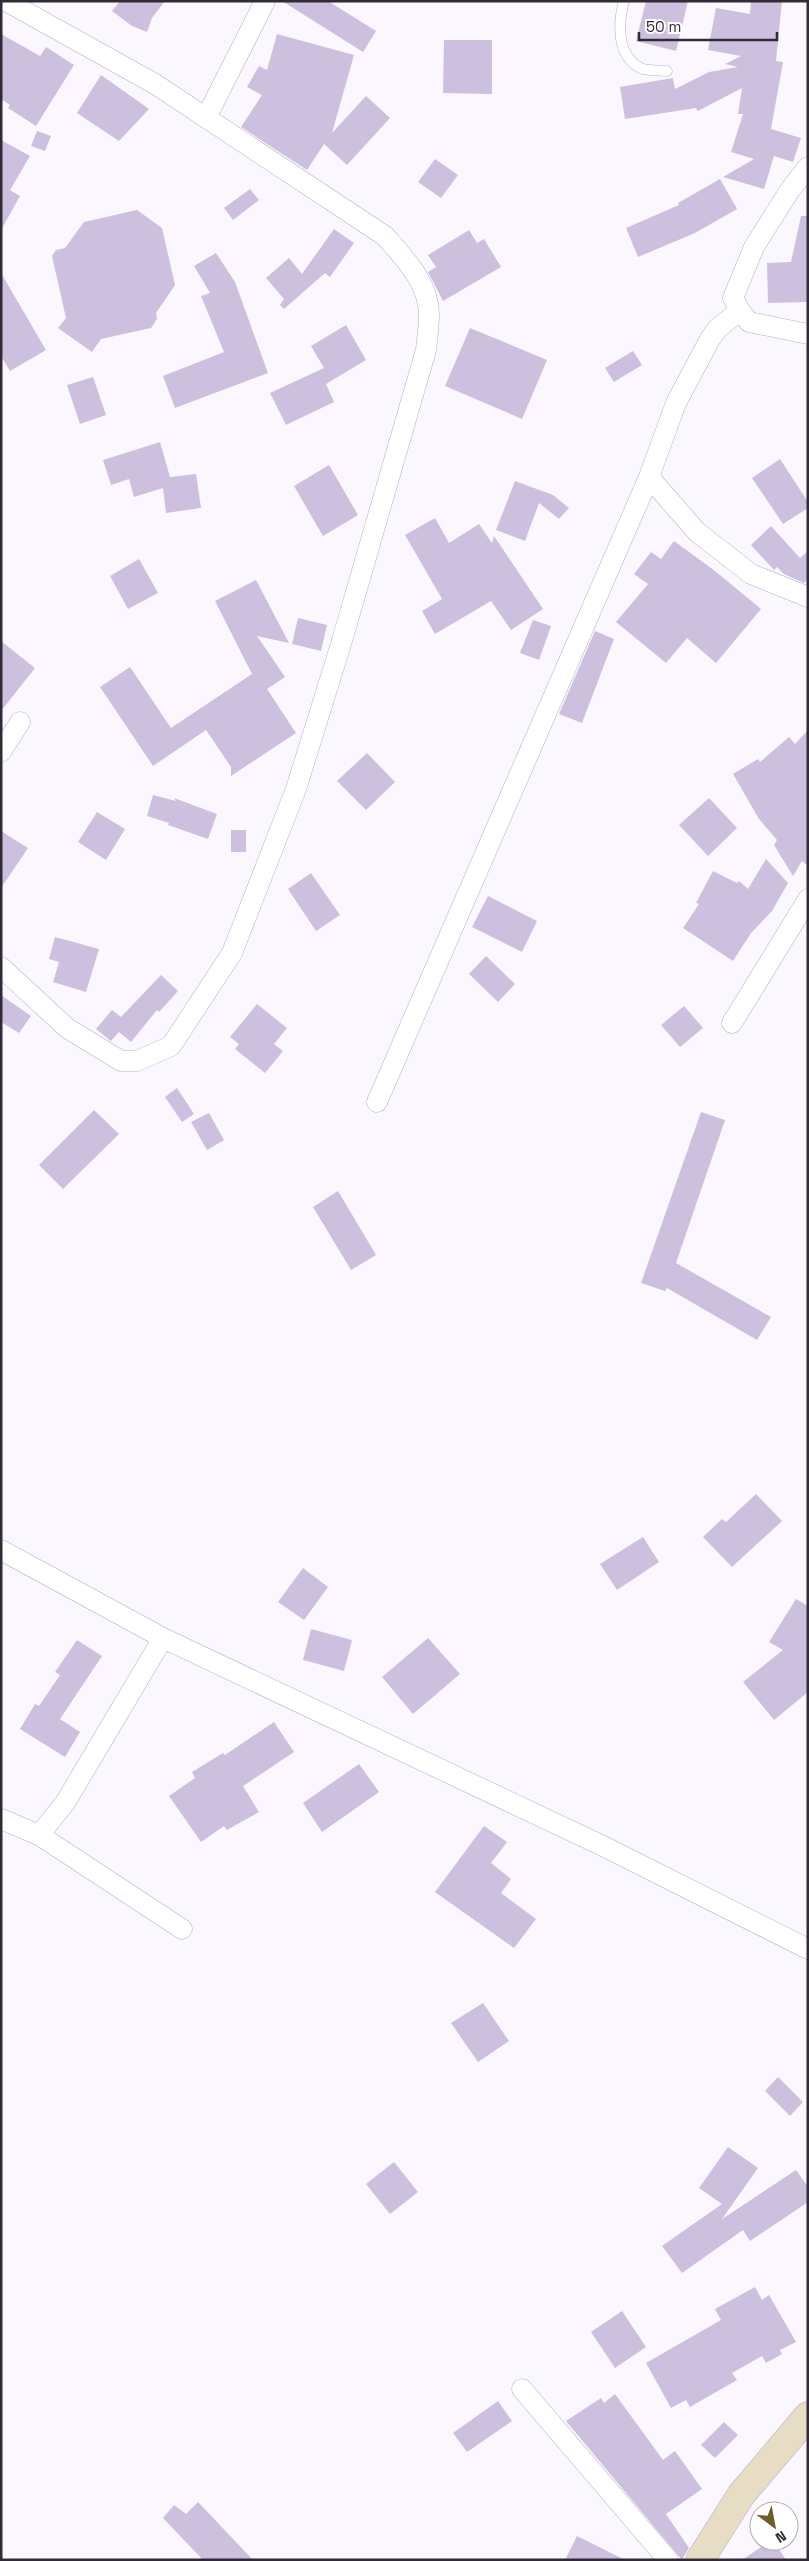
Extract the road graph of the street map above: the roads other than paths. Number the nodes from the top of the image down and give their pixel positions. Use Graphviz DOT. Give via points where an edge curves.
graph roads {
  1 [pos="6,1"];
  2 [pos="265,1"];
  3 [pos="624,1"];
  4 [pos="667,71"];
  5 [pos="206,118"];
  6 [pos="808,167"];
  7 [pos="740,311"];
  8 [pos="808,334"];
  9 [pos="649,477"];
  10 [pos="808,597"];
  11 [pos="20,722"];
  12 [pos="1,752"];
  13 [pos="808,899"];
  14 [pos="1,967"];
  15 [pos="732,1023"];
  16 [pos="377,1102"];
  17 [pos="1,1550"];
  18 [pos="162,1638"];
  19 [pos="1,1819"];
  20 [pos="39,1835"];
  21 [pos="182,1929"];
  22 [pos="808,1949"];
  23 [pos="522,2389"];
  24 [pos="808,2416"];
  25 [pos="668,2560"];
  26 [pos="700,2560"];
  1 -- 5 [label="street" via="155,84"];
  2 -- 5 [label="street"];
  3 -- 4 [label="lane" via="619,36 625,50 643,69"];
  5 -- 14 [label="street" via="385,236 413,267 423,288 429,314 426,350 296,788 232,952 170,1046 137,1061 121,1062 67,1028"];
  6 -- 7 [label="street" via="754,247 733,298"];
  7 -- 8 [label="street" via="750,322"];
  7 -- 9 [label="street" via="718,328 710,339 676,403"];
  9 -- 10 [label="street" via="697,532 751,574"];
  9 -- 16 [label="street"];
  11 -- 12 [label="street"];
  13 -- 15 [label="street"];
  17 -- 18 [label="street"];
  18 -- 20 [label="street" via="65,1803"];
  18 -- 22 [label="street" via="603,1846"];
  19 -- 20 [label="street"];
  20 -- 21 [label="street"];
  23 -- 25 [label="street"];
  24 -- 26 [label="street" via="741,2495"];
}
